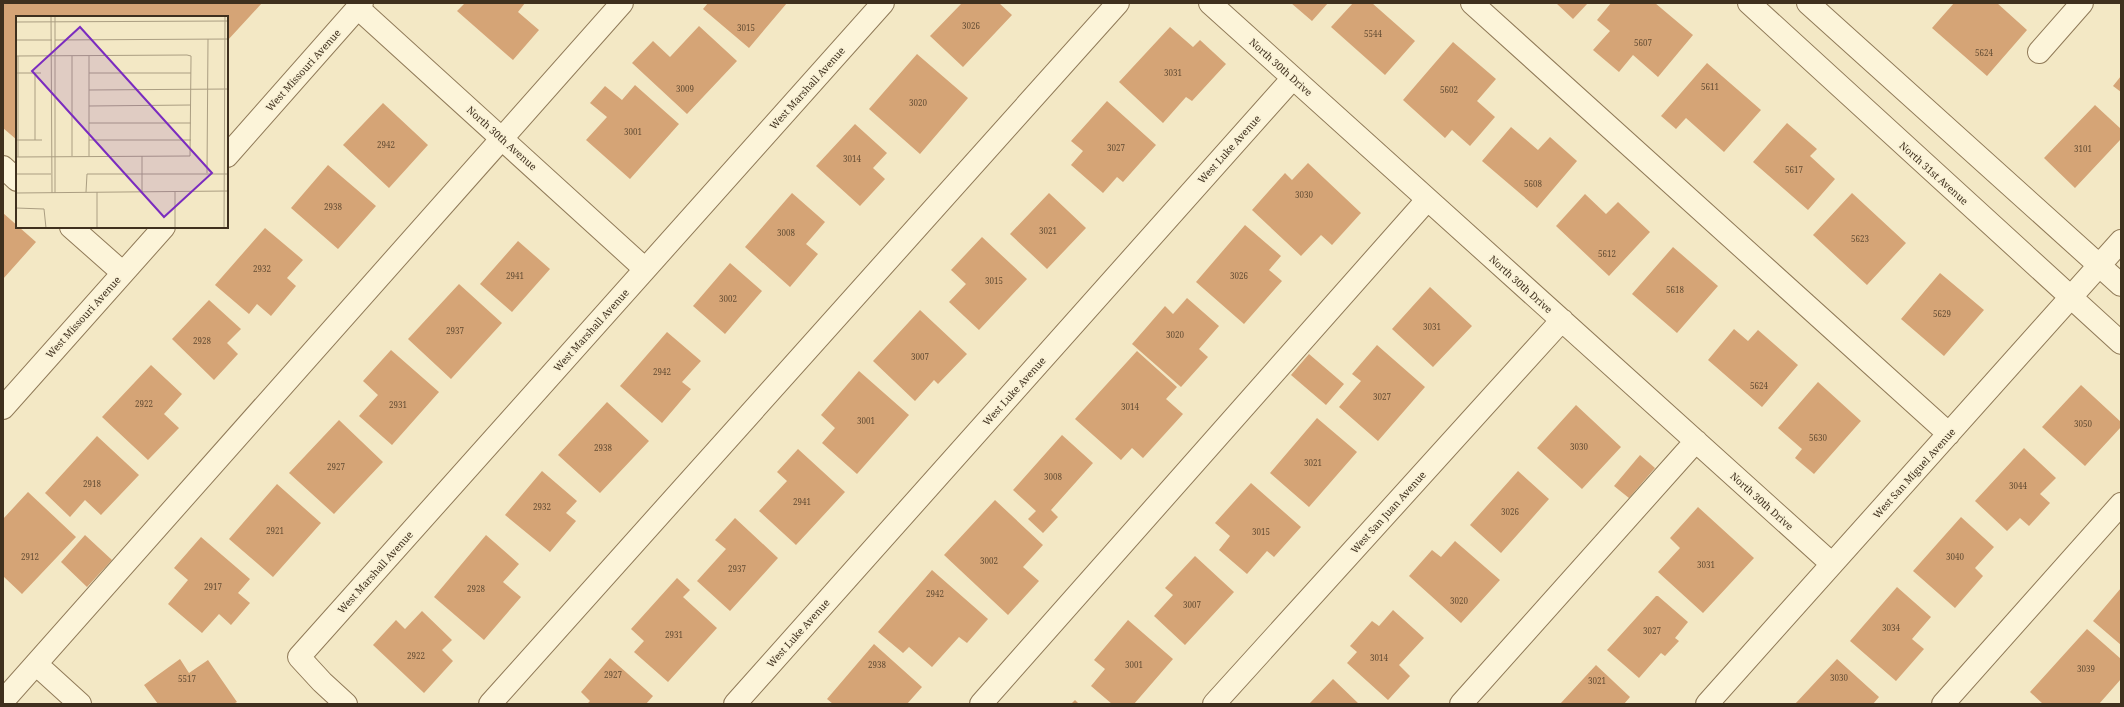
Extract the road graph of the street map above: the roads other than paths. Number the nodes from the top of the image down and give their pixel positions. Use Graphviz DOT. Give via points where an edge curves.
graph roads {
  1 [pos="622,3"];
  2 [pos="883,3"];
  3 [pos="1118,3"];
  4 [pos="1210,3"];
  5 [pos="1472,3"];
  6 [pos="1748,3"];
  7 [pos="1808,3"];
  8 [pos="2079,4"];
  9 [pos="360,5"];
  10 [pos="2039,52"];
  11 [pos="1293,78"];
  12 [pos="502,138"];
  13 [pos="228,155"];
  14 [pos="3,167"];
  15 [pos="16,179"];
  16 [pos="1427,200"];
  17 [pos="72,228"];
  18 [pos="163,228"];
  19 [pos="2121,241"];
  20 [pos="2099,266"];
  21 [pos="645,269"];
  22 [pos="123,273"];
  23 [pos="2121,285"];
  24 [pos="2071,298"];
  25 [pos="1562,320"];
  26 [pos="2121,343"];
  27 [pos="3,408"];
  28 [pos="1949,434"];
  29 [pos="1696,441"];
  30 [pos="2121,504"];
  31 [pos="1832,564"];
  32 [pos="36,664"];
  33 [pos="3,701"];
  34 [pos="80,704"];
  35 [pos="346,704"];
  36 [pos="490,704"];
  37 [pos="735,704"];
  38 [pos="981,704"];
  39 [pos="1214,704"];
  40 [pos="1461,704"];
  41 [pos="1707,704"];
  42 [pos="1943,704"];
  1 -- 12 [label="street"];
  2 -- 21 [label="street, West Marshall Avenue"];
  3 -- 36 [label="street"];
  4 -- 11 [label="street, North 30th Drive"];
  5 -- 28 [label="street"];
  6 -- 24 [label="street, North 31st Avenue"];
  7 -- 20 [label="street"];
  8 -- 10 [label="street"];
  9 -- 12 [label="street, North 30th Avenue"];
  9 -- 13 [label="street, West Missouri Avenue"];
  11 -- 16 [label="street, North 30th Drive"];
  11 -- 37 [label="street, West Luke Avenue"];
  12 -- 21 [label="street, North 30th Avenue"];
  12 -- 32 [label="street"];
  14 -- 15 [label="street"];
  16 -- 25 [label="street, North 30th Drive"];
  16 -- 38 [label="street"];
  17 -- 22 [label="street"];
  18 -- 22 [label="street, West Missouri Avenue"];
  19 -- 20 [label="street, West San Miguel Avenue"];
  20 -- 23 [label="street"];
  20 -- 24 [label="street, West San Miguel Avenue"];
  21 -- 35 [label="street, West Marshall Avenue" via="299,657"];
  22 -- 27 [label="street, West Missouri Avenue"];
  24 -- 26 [label="street, North 31st Avenue"];
  24 -- 28 [label="street, West San Miguel Avenue"];
  25 -- 29 [label="street, North 30th Drive"];
  25 -- 39 [label="street, West San Juan Avenue"];
  28 -- 31 [label="street, West San Miguel Avenue"];
  29 -- 31 [label="street, North 30th Drive"];
  29 -- 40 [label="street"];
  30 -- 42 [label="street"];
  31 -- 41 [label="street, West San Miguel Avenue"];
  32 -- 33 [label="street"];
  32 -- 34 [label="street"];
}
